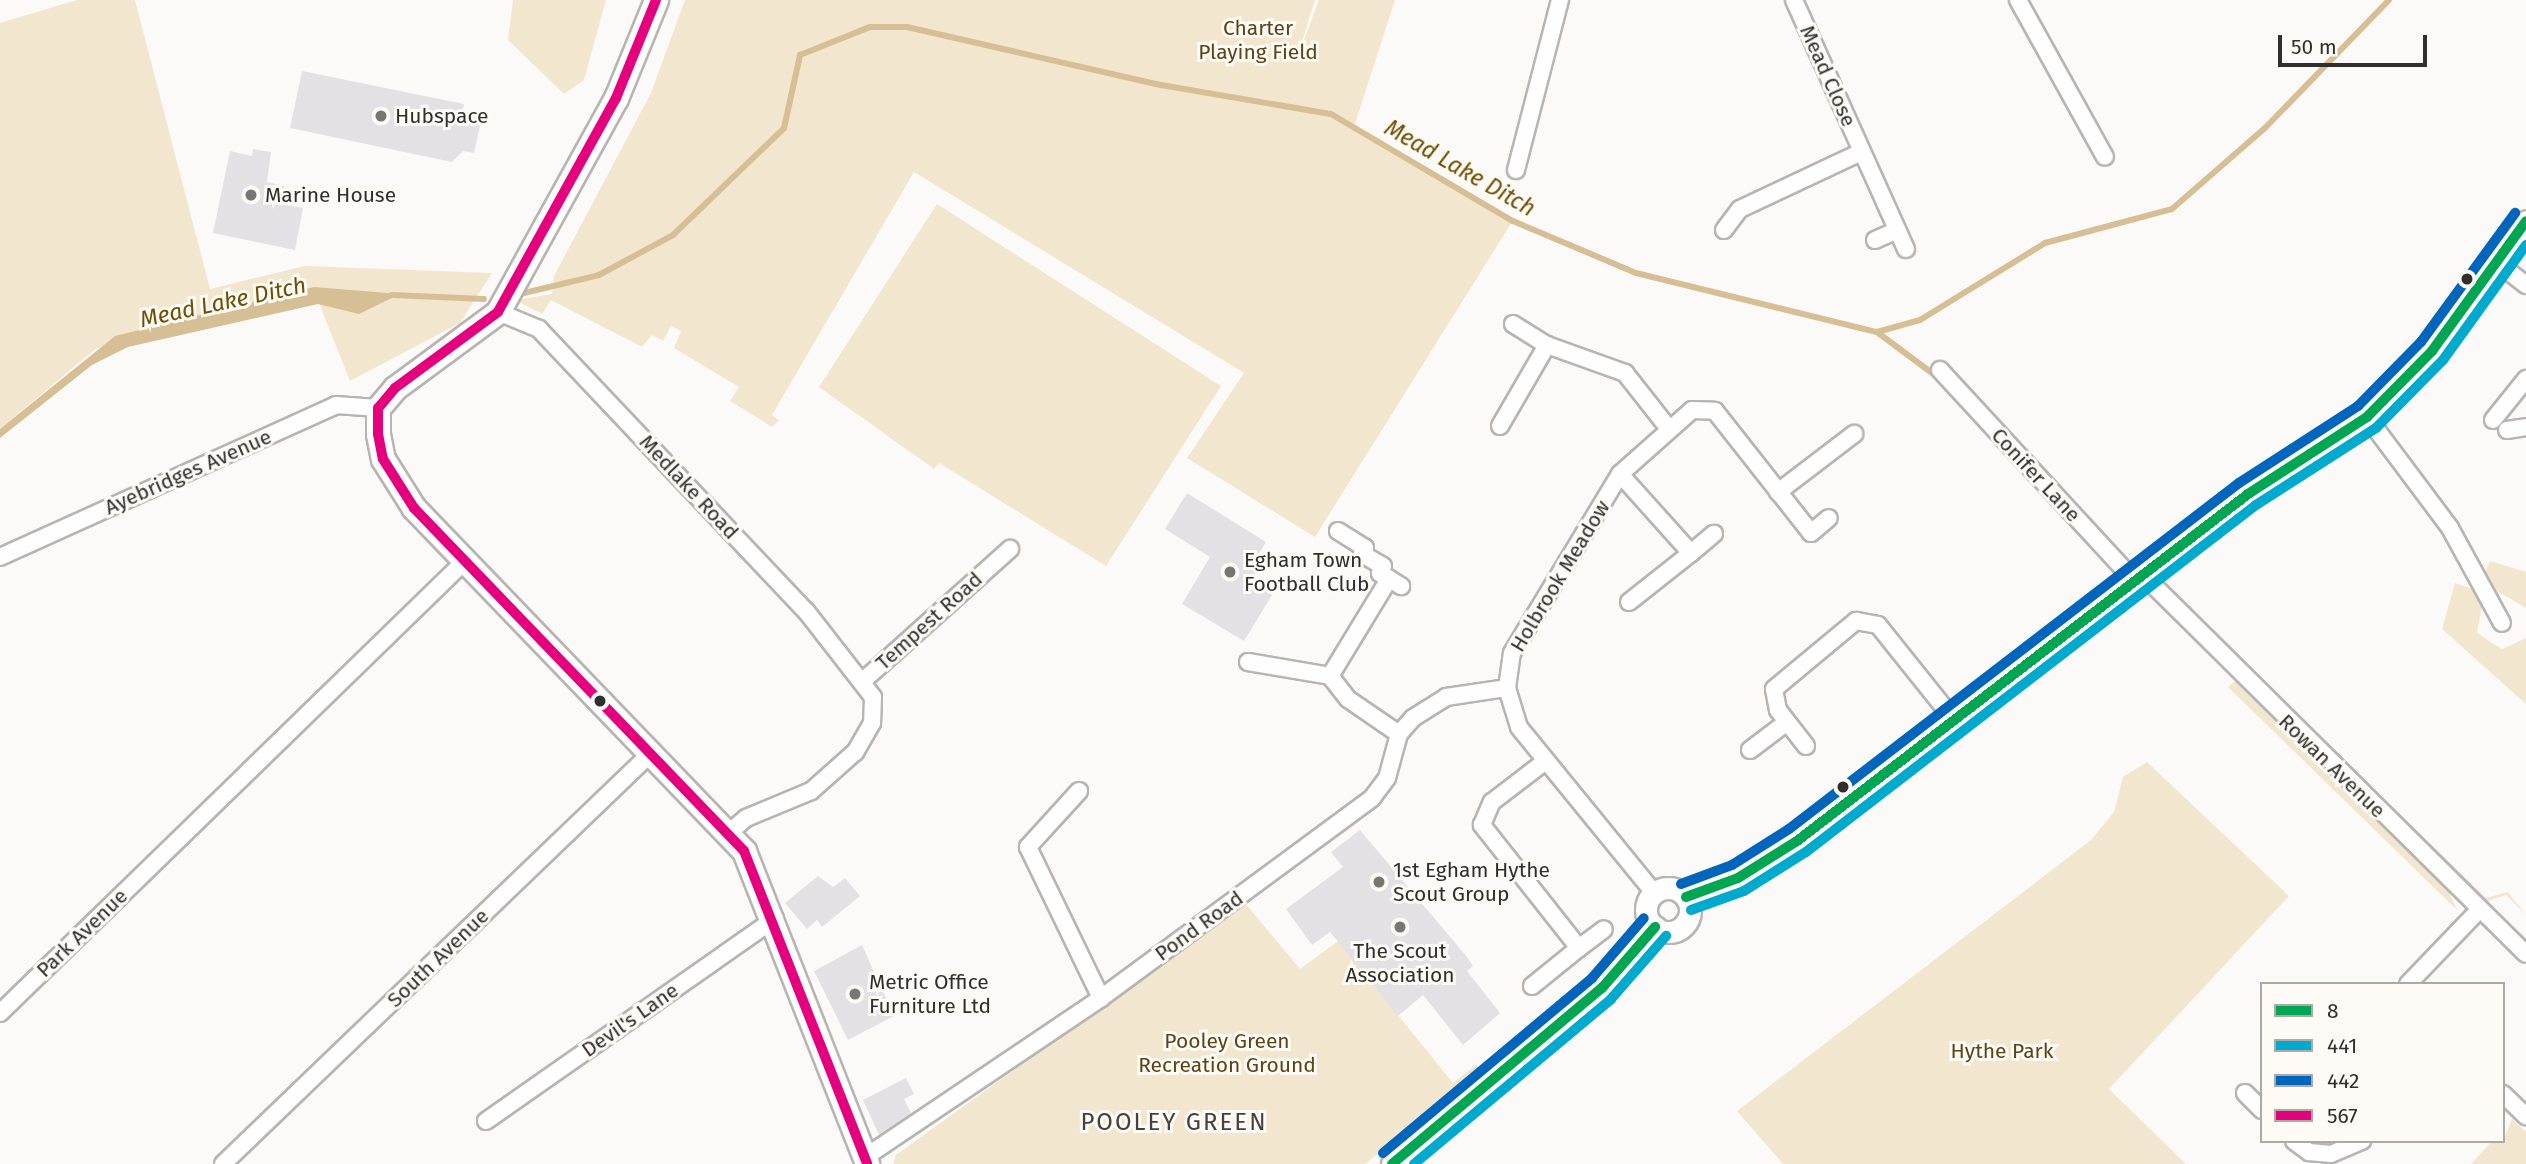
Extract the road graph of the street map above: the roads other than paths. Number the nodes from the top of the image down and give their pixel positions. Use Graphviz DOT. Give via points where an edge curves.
graph roads {
  1 [pos="656,0"];
  2 [pos="1560,0"];
  3 [pos="1794,0"];
  4 [pos="2018,0"];
  5 [pos="1861,152"];
  6 [pos="2105,156"];
  7 [pos="1516,170"];
  8 [pos="2526,220"];
  9 [pos="1724,230"];
  10 [pos="1897,230"];
  11 [pos="1875,240"];
  12 [pos="1906,249"];
  13 [pos="2508,271"];
  14 [pos="2526,285"];
  15 [pos="498,312"];
  16 [pos="1513,324"];
  17 [pos="1547,345"];
  18 [pos="1940,370"];
  19 [pos="2526,379"];
  20 [pos="378,408"];
  21 [pos="2367,417"];
  22 [pos="2493,420"];
  23 [pos="1500,426"];
  24 [pos="2526,427"];
  25 [pos="1669,429"];
  26 [pos="2507,430"];
  27 [pos="1854,434"];
  28 [pos="1620,474"];
  29 [pos="1778,492"];
  30 [pos="1829,518"];
  31 [pos="1338,531"];
  32 [pos="1714,534"];
  33 [pos="1010,549"];
  34 [pos="1691,553"];
  35 [pos="0,557"];
  36 [pos="465,561"];
  37 [pos="2138,577"];
  38 [pos="1629,602"];
  39 [pos="2502,623"];
  40 [pos="1248,662"];
  41 [pos="1330,676"];
  42 [pos="865,680"];
  43 [pos="1507,688"];
  44 [pos="1954,720"];
  45 [pos="1787,722"];
  46 [pos="1399,734"];
  47 [pos="1806,746"];
  48 [pos="1750,750"];
  49 [pos="653,751"];
  50 [pos="1543,763"];
  51 [pos="1079,791"];
  52 [pos="729,833"];
  53 [pos="1654,894"];
  54 [pos="1686,897"];
  55 [pos="2480,909"];
  56 [pos="775,919"];
  57 [pos="1656,927"];
  58 [pos="1604,929"];
  59 [pos="1579,948"];
  60 [pos="2526,954"];
  61 [pos="2410,982"];
  62 [pos="1532,986"];
  63 [pos="1101,998"];
  64 [pos="0,1013"];
  65 [pos="2245,1093"];
  66 [pos="2505,1096"];
  67 [pos="2260,1108"];
  68 [pos="2526,1116"];
  69 [pos="486,1121"];
  70 [pos="2297,1143"];
  71 [pos="2357,1143"];
  72 [pos="866,1161"];
  73 [pos="223,1164"];
  74 [pos="1392,1164"];
  1 -- 15 [label="main road" via="616,98"];
  2 -- 7 [label="street"];
  3 -- 5 [label="street, Mead Close"];
  4 -- 6 [label="street"];
  5 -- 9 [label="street, Mead Close" via="1740,209"];
  5 -- 10 [label="street, Mead Close"];
  8 -- 21 [label="street" via="2432,351"];
  10 -- 11 [label="street"];
  10 -- 12 [label="street, Mead Close"];
  13 -- 14 [label="street"];
  15 -- 20 [label="main road" via="395,388"];
  15 -- 42 [label="street, Medlake Road" via="539,329"];
  16 -- 17 [label="street"];
  17 -- 23 [label="street"];
  17 -- 25 [label="street" via="1625,373"];
  18 -- 37 [label="street, Conifer Lane"];
  19 -- 22 [label="street"];
  20 -- 35 [label="street, Ayebridges Avenue" via="336,405"];
  20 -- 36 [label="main road" via="383,459 396,484"];
  21 -- 37 [label="street"];
  21 -- 39 [label="street" via="2450,528"];
  24 -- 26 [label="street"];
  25 -- 28 [label="street, Holbrook Meadow"];
  25 -- 29 [label="street, Holbrook Meadow" via="1692,410 1715,411"];
  27 -- 29 [label="street"];
  28 -- 34 [label="street"];
  28 -- 43 [label="street, Holbrook Meadow" via="1512,653"];
  29 -- 30 [label="street, Holbrook Meadow" via="1811,533"];
  31 -- 41 [label="street" via="1365,548 1362,554 1383,566 1380,573 1395,582"];
  32 -- 34 [label="street"];
  33 -- 42 [label="street, Tempest Road"];
  34 -- 38 [label="street"];
  36 -- 49 [label="main road"];
  36 -- 64 [label="street, Park Avenue"];
  37 -- 44 [label="street"];
  37 -- 55 [label="street, Rowan Avenue"];
  40 -- 41 [label="street"];
  41 -- 46 [label="street" via="1349,699"];
  42 -- 52 [label="street, Tempest Road" via="873,697 872,723 855,752 811,791 746,818"];
  43 -- 46 [label="street" via="1446,697"];
  43 -- 50 [label="street, Holbrook Meadow" via="1520,727"];
  44 -- 45 [label="street" via="1868,620 1856,621 1781,679 1774,701"];
  44 -- 54 [label="street" via="1785,849 1738,878"];
  45 -- 47 [label="street"];
  45 -- 48 [label="street"];
  46 -- 63 [label="street, Pond Road" via="1387,778 1372,798"];
  49 -- 52 [label="main road"];
  49 -- 73 [label="street, South Avenue"];
  50 -- 53 [label="street, Holbrook Meadow"];
  50 -- 59 [label="street" via="1492,802 1482,825"];
  51 -- 63 [label="street" via="1028,847"];
  52 -- 56 [label="main road" via="760,879"];
  53 -- 54 [label="street" via="1671,888"];
  53 -- 57 [label="street" via="1647,909"];
  54 -- 57 [label="street" via="1690,911 1685,924 1670,932"];
  55 -- 60 [label="street, Rowan Avenue"];
  55 -- 61 [label="street"];
  56 -- 69 [label="street, Devil's Lane"];
  56 -- 72 [label="main road" via="825,1066"];
  57 -- 74 [label="street" via="1602,988"];
  58 -- 59 [label="street"];
  59 -- 62 [label="street"];
  63 -- 72 [label="street, Pond Road"];
  65 -- 67 [label="street"];
  66 -- 68 [label="street"];
  70 -- 71 [label="street" via="2309,1152 2331,1154"];
}
